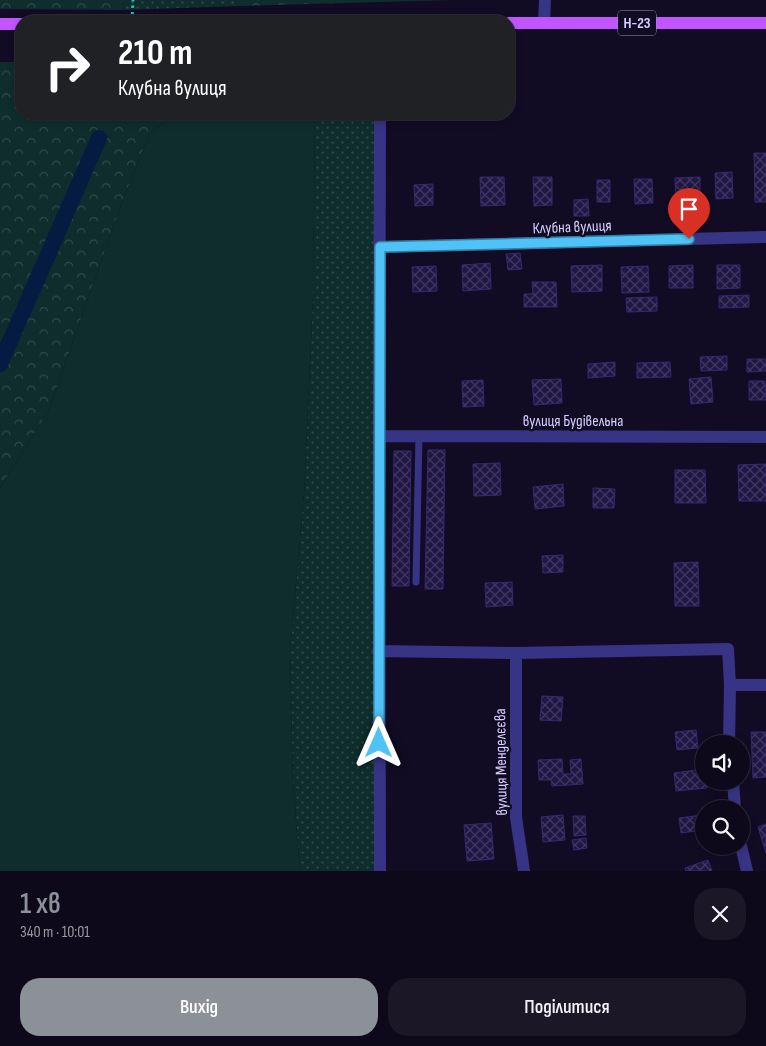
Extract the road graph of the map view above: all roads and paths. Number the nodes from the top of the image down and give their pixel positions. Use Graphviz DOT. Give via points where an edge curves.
graph roads {
  1 [pos="133,0"];
  2 [pos="545,0"];
  3 [pos="132,15"];
  4 [pos="515,23"];
  5 [pos="544,23"];
  6 [pos="766,23"];
  7 [pos="0,24"];
  8 [pos="15,24"];
  9 [pos="380,120"];
  10 [pos="766,237"];
  11 [pos="380,247"];
  12 [pos="380,436"];
  13 [pos="419,436"];
  14 [pos="766,437"];
  15 [pos="416,582"];
  16 [pos="378,651"];
  17 [pos="516,653"];
  18 [pos="730,685"];
  19 [pos="766,685"];
  20 [pos="729,735"];
  21 [pos="743,855"];
  22 [pos="380,871"];
  23 [pos="524,871"];
  24 [pos="747,871"];
  1 -- 3 [label="path"];
  2 -- 5 [label="street"];
  4 -- 5 [label="main road, Н-23"];
  5 -- 6 [label="main road, Н-23"];
  7 -- 8 [label="main road"];
  9 -- 11 [label="street"];
  10 -- 11 [label="street, Клубна вулиця"];
  11 -- 12 [label="street"];
  12 -- 13 [label="street, вулиця Будівельна"];
  12 -- 16 [label="street"];
  13 -- 14 [label="street, вулиця Будівельна"];
  13 -- 15 [label="lane"];
  16 -- 17 [label="street"];
  16 -- 22 [label="street"];
  17 -- 18 [label="street" via="728,649"];
  17 -- 23 [label="street, вулиця Менделєєва" via="516,817"];
  18 -- 19 [label="street"];
  18 -- 20 [label="street"];
  21 -- 24 [label="street"];
}
